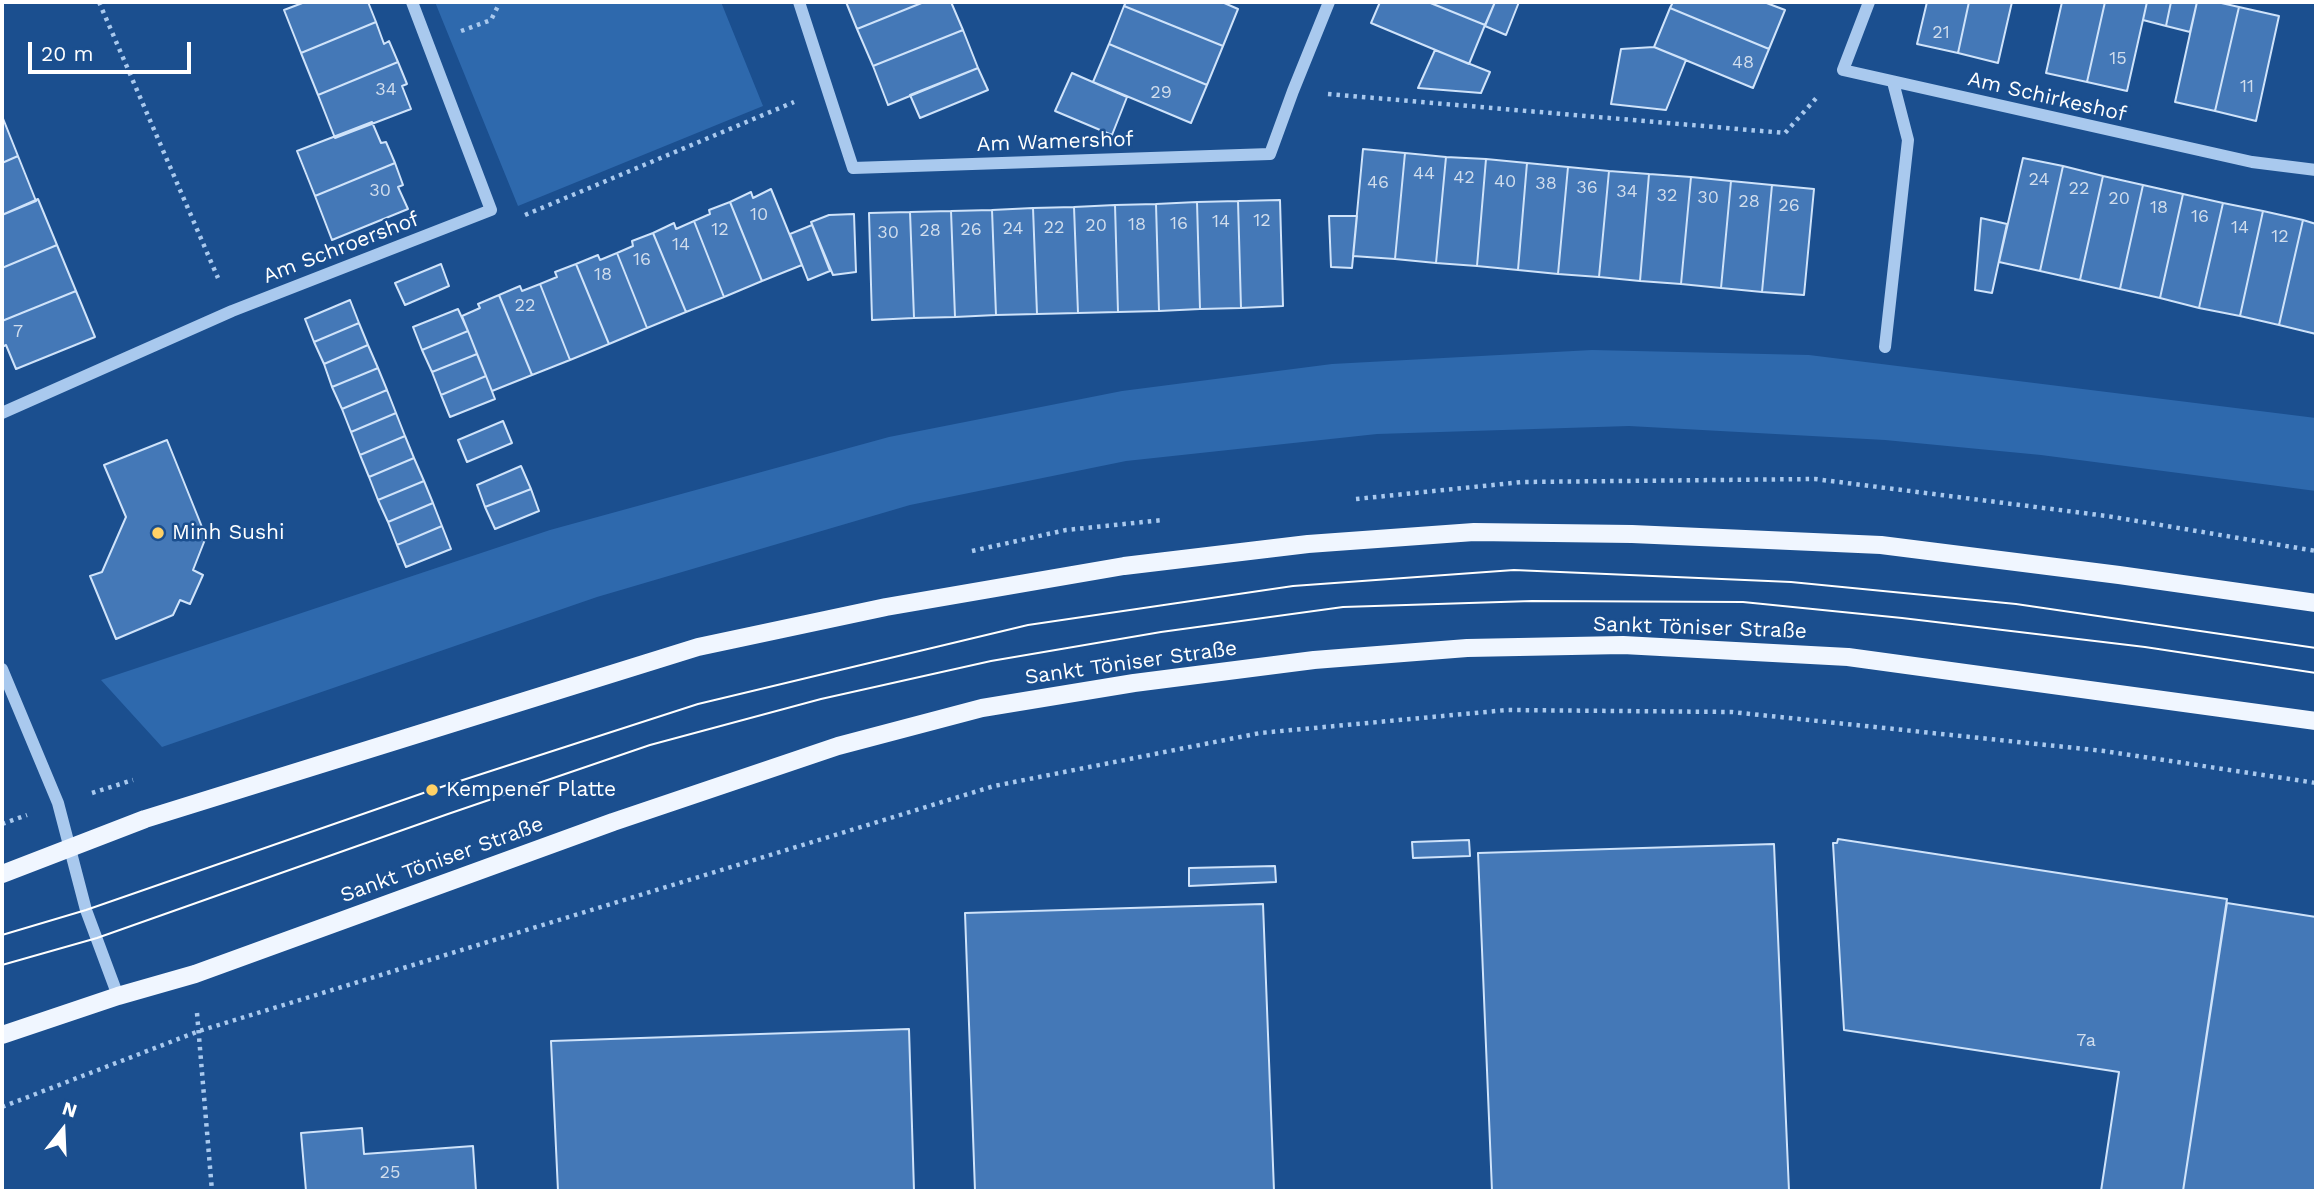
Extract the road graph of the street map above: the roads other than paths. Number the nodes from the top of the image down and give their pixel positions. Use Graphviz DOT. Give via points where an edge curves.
graph roads {
  1 [pos="412,2"];
  2 [pos="799,2"];
  3 [pos="1329,2"];
  4 [pos="1869,2"];
  5 [pos="1893,82"];
  6 [pos="2316,170"];
  7 [pos="1885,347"];
  8 [pos="2,413"];
  9 [pos="2316,603"];
  10 [pos="2,669"];
  11 [pos="2316,721"];
  12 [pos="70,849"];
  13 [pos="2,874"];
  14 [pos="118,996"];
  15 [pos="2,1035"];
  1 -- 8 [label="street, Am Schroershof" via="491,210 232,311"];
  2 -- 3 [label="street, Am Wamershof" via="853,168 1270,154"];
  4 -- 5 [label="street, Am Schirkeshof" via="1843,70"];
  5 -- 6 [label="street, Am Schirkeshof" via="2252,162"];
  5 -- 7 [label="street" via="1908,140"];
  9 -- 12 [label="main road" via="1881,545 1474,532 1308,544 1124,566 886,607 698,647 145,819"];
  10 -- 12 [label="street" via="58,803"];
  11 -- 14 [label="main road, Sankt Töniser Straße" via="1848,657 1623,645 1467,648 1314,660 982,708 838,746 613,822 195,974"];
  12 -- 13 [label="main road"];
  12 -- 14 [label="street" via="86,910"];
  14 -- 15 [label="main road, Sankt Töniser Straße"];
}
